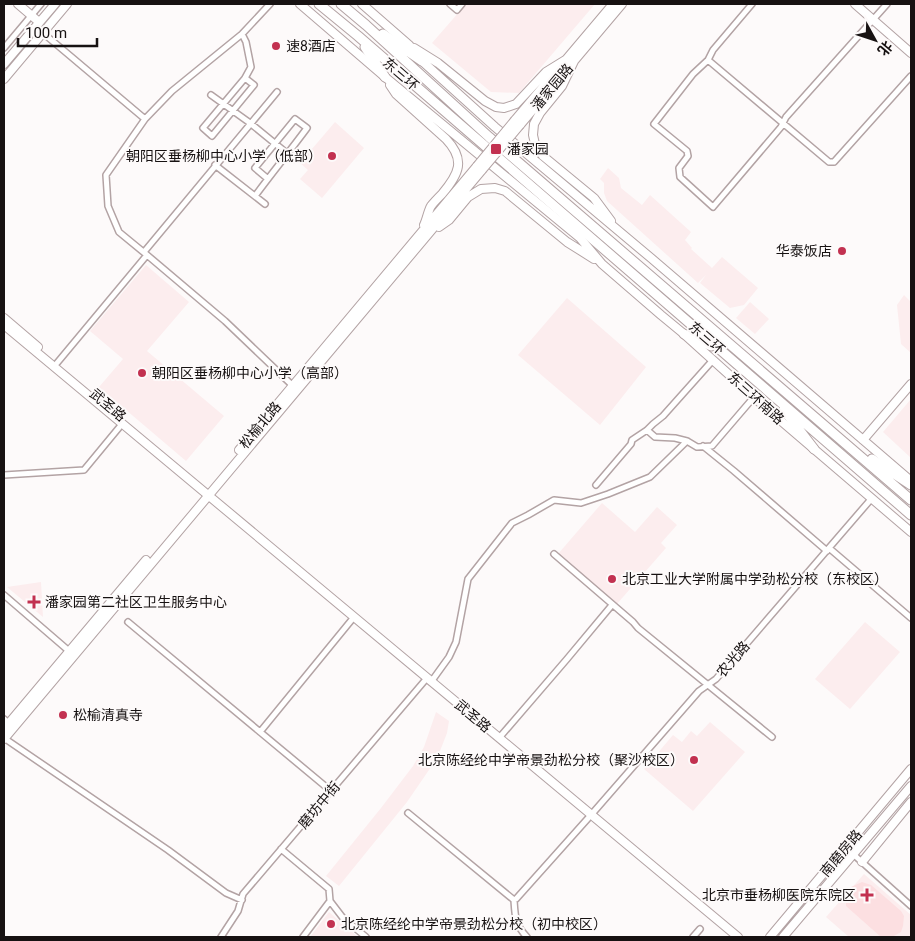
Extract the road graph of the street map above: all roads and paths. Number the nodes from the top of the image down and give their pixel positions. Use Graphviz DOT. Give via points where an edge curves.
graph roads {
  1 [pos="18,4"];
  2 [pos="41,4"];
  3 [pos="55,4"];
  4 [pos="67,4"];
  5 [pos="270,4"];
  6 [pos="300,4"];
  7 [pos="314,4"];
  8 [pos="319,4"];
  9 [pos="341,4"];
  10 [pos="346,4"];
  11 [pos="362,4"];
  12 [pos="450,4"];
  13 [pos="462,4"];
  14 [pos="613,4"];
  15 [pos="622,4"];
  16 [pos="752,4"];
  17 [pos="854,4"];
  18 [pos="887,4"];
  19 [pos="351,12"];
  20 [pos="331,14"];
  21 [pos="31,15"];
  22 [pos="873,20"];
  23 [pos="39,22"];
  24 [pos="366,25"];
  25 [pos="43,33"];
  26 [pos="242,34"];
  27 [pos="358,36"];
  28 [pos="409,45"];
  29 [pos="4,48"];
  30 [pos="911,53"];
  31 [pos="571,59"];
  32 [pos="708,60"];
  33 [pos="422,61"];
  34 [pos="4,64"];
  35 [pos="911,76"];
  36 [pos="385,77"];
  37 [pos="245,78"];
  38 [pos="4,79"];
  39 [pos="277,92"];
  40 [pos="210,95"];
  41 [pos="223,104"];
  42 [pos="233,111"];
  43 [pos="145,119"];
  44 [pos="783,122"];
  45 [pos="250,123"];
  46 [pos="518,123"];
  47 [pos="275,144"];
  48 [pos="288,154"];
  49 [pos="294,159"];
  50 [pos="215,165"];
  51 [pos="268,179"];
  52 [pos="255,196"];
  53 [pos="265,204"];
  54 [pos="425,232"];
  55 [pos="620,232"];
  56 [pos="146,253"];
  57 [pos="602,264"];
  58 [pos="4,318"];
  59 [pos="4,325"];
  60 [pos="684,334"];
  61 [pos="721,351"];
  62 [pos="713,360"];
  63 [pos="57,363"];
  64 [pos="911,384"];
  65 [pos="292,386"];
  66 [pos="772,394"];
  67 [pos="754,397"];
  68 [pos="122,424"];
  69 [pos="647,430"];
  70 [pos="863,440"];
  71 [pos="687,441"];
  72 [pos="845,442"];
  73 [pos="703,446"];
  74 [pos="814,448"];
  75 [pos="4,475"];
  76 [pos="911,483"];
  77 [pos="596,485"];
  78 [pos="206,492"];
  79 [pos="872,498"];
  80 [pos="911,500"];
  81 [pos="911,515"];
  82 [pos="911,532"];
  83 [pos="828,549"];
  84 [pos="554,554"];
  85 [pos="4,595"];
  86 [pos="612,605"];
  87 [pos="354,617"];
  88 [pos="911,618"];
  89 [pos="128,622"];
  90 [pos="69,651"];
  91 [pos="429,680"];
  92 [pos="707,685"];
  93 [pos="7,724"];
  94 [pos="260,732"];
  95 [pos="772,737"];
  96 [pos="499,738"];
  97 [pos="4,739"];
  98 [pos="911,769"];
  99 [pos="911,786"];
  100 [pos="331,791"];
  101 [pos="911,802"];
  102 [pos="408,813"];
  103 [pos="591,815"];
  104 [pos="281,849"];
  105 [pos="853,854"];
  106 [pos="862,862"];
  107 [pos="242,900"];
  108 [pos="514,900"];
  109 [pos="330,901"];
  110 [pos="911,906"];
  111 [pos="700,929"];
  112 [pos="221,937"];
  113 [pos="303,937"];
  114 [pos="366,937"];
  115 [pos="527,937"];
  116 [pos="693,937"];
  117 [pos="738,937"];
  118 [pos="770,937"];
  119 [pos="783,937"];
  1 -- 21 [label="street"];
  2 -- 21 [label="street"];
  3 -- 23 [label="street"];
  4 -- 25 [label="street"];
  5 -- 26 [label="street"];
  6 -- 36 [label="street"];
  7 -- 20 [label="highway"];
  8 -- 20 [label="highway, 东三环"];
  9 -- 19 [label="highway, 东三环"];
  10 -- 19 [label="highway"];
  11 -- 28 [label="street"];
  12 -- 13 [label="street" via="457,10"];
  14 -- 31 [label="street, 潘家园路"];
  15 -- 31 [label="street, 潘家园路"];
  16 -- 32 [label="street"];
  17 -- 22 [label="street"];
  18 -- 22 [label="street"];
  19 -- 24 [label="highway, 东三环"];
  20 -- 27 [label="highway, 东三环"];
  21 -- 23 [label="street"];
  21 -- 29 [label="street"];
  22 -- 30 [label="street"];
  22 -- 44 [label="street"];
  23 -- 34 [label="street"];
  24 -- 33 [label="highway" via="376,28"];
  24 -- 72 [label="highway, 东三环" via="509,154"];
  25 -- 38 [label="street"];
  25 -- 43 [label="street"];
  26 -- 37 [label="street" via="251,67"];
  26 -- 43 [label="street" via="172,91"];
  27 -- 36 [label="highway"];
  27 -- 61 [label="highway, 东三环"];
  28 -- 31 [label="street" via="438,63 485,102 504,108 516,104 546,72"];
  28 -- 33 [label="street"];
  31 -- 46 [label="street, 潘家园路"];
  31 -- 55 [label="street" via="562,86 534,124 535,144 542,156 594,198"];
  32 -- 44 [label="street"];
  32 -- 44 [label="street" via="654,124 687,151 688,156 679,168 680,177 714,208"];
  33 -- 55 [label="street"];
  35 -- 44 [label="street" via="834,162 824,159"];
  36 -- 54 [label="street" via="396,94 446,139 457,154 457,172 431,206"];
  36 -- 57 [label="street" via="580,238"];
  37 -- 41 [label="street"];
  37 -- 42 [label="street" via="254,85"];
  39 -- 45 [label="street"];
  40 -- 41 [label="street"];
  41 -- 42 [label="street"];
  41 -- 42 [label="street" via="203,128 212,136"];
  42 -- 45 [label="street"];
  43 -- 56 [label="street" via="106,175 108,206 119,232"];
  45 -- 47 [label="street"];
  45 -- 50 [label="street"];
  46 -- 54 [label="street, 松榆北路, bridge"];
  47 -- 48 [label="street"];
  47 -- 48 [label="street" via="295,119 307,128"];
  47 -- 51 [label="street" via="255,168"];
  48 -- 49 [label="street"];
  48 -- 51 [label="street"];
  50 -- 52 [label="street"];
  50 -- 56 [label="street"];
  51 -- 52 [label="street"];
  52 -- 53 [label="street"];
  54 -- 57 [label="street" via="449,220 468,197 481,189 495,188 505,191 567,242"];
  54 -- 65 [label="street, 松榆北路"];
  54 -- 78 [label="street, 松榆北路"];
  55 -- 70 [label="street"];
  56 -- 63 [label="street"];
  56 -- 65 [label="street" via="225,321"];
  57 -- 60 [label="street, 东三环南路"];
  58 -- 63 [label="street, 武圣路"];
  59 -- 68 [label="street, 武圣路"];
  60 -- 61 [label="highway"];
  60 -- 62 [label="street, 东三环南路"];
  61 -- 66 [label="highway, 东三环"];
  62 -- 67 [label="street, 东三环南路"];
  62 -- 69 [label="street"];
  63 -- 78 [label="street, 武圣路"];
  64 -- 70 [label="street"];
  65 -- 78 [label="street, 松榆北路"];
  66 -- 74 [label="highway"];
  66 -- 81 [label="highway, 东三环"];
  67 -- 73 [label="street" via="712,446"];
  67 -- 74 [label="street, 东三环南路"];
  68 -- 75 [label="street" via="84,470"];
  68 -- 78 [label="street, 武圣路"];
  69 -- 71 [label="street" via="655,437"];
  69 -- 77 [label="street" via="632,440"];
  70 -- 76 [label="street"];
  71 -- 73 [label="street"];
  71 -- 91 [label="street, 磨坊中街" via="650,477 581,503 554,500 512,523 468,579 456,642 449,657"];
  72 -- 76 [label="highway"];
  72 -- 80 [label="highway, 东三环"];
  73 -- 83 [label="street"];
  74 -- 79 [label="street, 东三环南路"];
  78 -- 87 [label="street, 武圣路"];
  78 -- 90 [label="street, 松榆北路"];
  78 -- 93 [label="street, 松榆北路"];
  79 -- 82 [label="street, 东三环南路"];
  79 -- 83 [label="street, 农光路"];
  83 -- 88 [label="street"];
  83 -- 92 [label="street, 农光路" via="716,679"];
  84 -- 86 [label="street"];
  85 -- 90 [label="street"];
  86 -- 92 [label="street"];
  86 -- 96 [label="street"];
  87 -- 91 [label="street, 武圣路"];
  87 -- 94 [label="street"];
  89 -- 94 [label="street"];
  90 -- 93 [label="street, 松榆北路"];
  91 -- 96 [label="street, 武圣路"];
  91 -- 100 [label="street, 磨坊中街"];
  92 -- 95 [label="street"];
  92 -- 103 [label="street, 农光路"];
  93 -- 97 [label="street, 松榆北路"];
  94 -- 100 [label="street"];
  96 -- 103 [label="street, 武圣路"];
  97 -- 107 [label="street" via="226,893"];
  98 -- 118 [label="street, 南磨房路"];
  99 -- 105 [label="street, 南磨房路"];
  100 -- 104 [label="street, 磨坊中街"];
  101 -- 106 [label="street"];
  102 -- 108 [label="street"];
  103 -- 108 [label="street, 农光路"];
  103 -- 117 [label="street, 武圣路"];
  104 -- 107 [label="street, 磨坊中街" via="243,894"];
  104 -- 109 [label="street" via="329,889"];
  105 -- 106 [label="street"];
  105 -- 119 [label="street, 南磨房路"];
  106 -- 110 [label="street"];
  107 -- 112 [label="street, 磨坊中街"];
  108 -- 115 [label="street" via="516,921"];
  109 -- 113 [label="street"];
  109 -- 114 [label="street" via="343,918"];
  111 -- 116 [label="street"];
}
